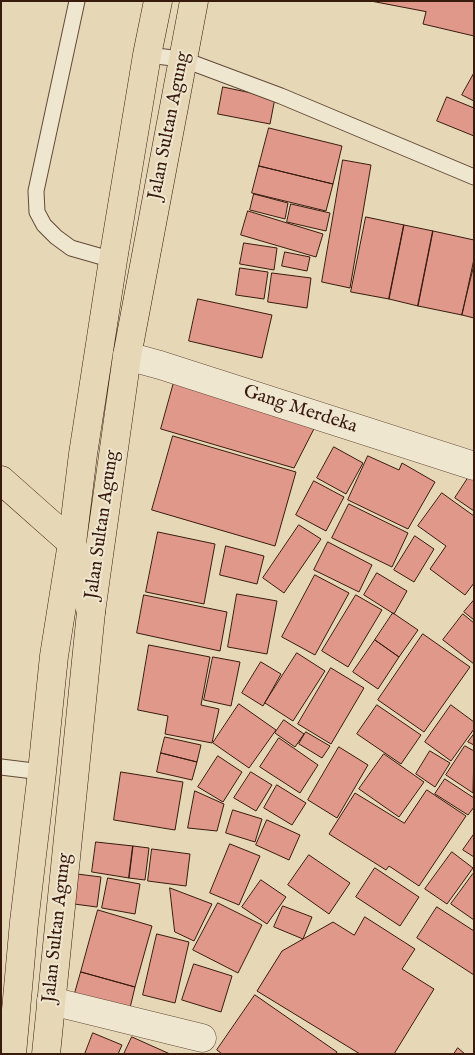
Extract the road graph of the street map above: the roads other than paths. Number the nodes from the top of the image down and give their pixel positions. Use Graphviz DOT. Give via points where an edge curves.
graph roads {
  1 [pos="77,1"];
  2 [pos="158,1"];
  3 [pos="194,1"];
  4 [pos="147,55"];
  5 [pos="182,59"];
  6 [pos="474,177"];
  7 [pos="113,260"];
  8 [pos="127,356"];
  9 [pos="474,466"];
  10 [pos="1,480"];
  11 [pos="72,543"];
  12 [pos="91,612"];
  13 [pos="1,767"];
  14 [pos="42,772"];
  15 [pos="51,1001"];
  16 [pos="202,1038"];
  17 [pos="12,1054"];
  18 [pos="46,1054"];
  1 -- 7 [label="lane" via="36,192 37,212 56,238 71,248"];
  2 -- 4 [label="main road, Jalan Sultan Agung"];
  3 -- 5 [label="main road, Jalan Sultan Agung"];
  4 -- 5 [label="lane"];
  4 -- 7 [label="main road, Jalan Sultan Agung"];
  5 -- 6 [label="lane" via="281,96"];
  5 -- 8 [label="main road, Jalan Sultan Agung"];
  7 -- 11 [label="main road, Jalan Sultan Agung"];
  8 -- 9 [label="street, Gang Merdeka"];
  8 -- 12 [label="main road, Jalan Sultan Agung"];
  10 -- 11 [label="main road"];
  11 -- 12 [label="main road"];
  11 -- 14 [label="main road, Jalan Sultan Agung" via="54,656"];
  12 -- 15 [label="main road, Jalan Sultan Agung"];
  13 -- 14 [label="lane"];
  14 -- 17 [label="main road, Jalan Sultan Agung"];
  15 -- 16 [label="street"];
  15 -- 18 [label="main road, Jalan Sultan Agung"];
}
